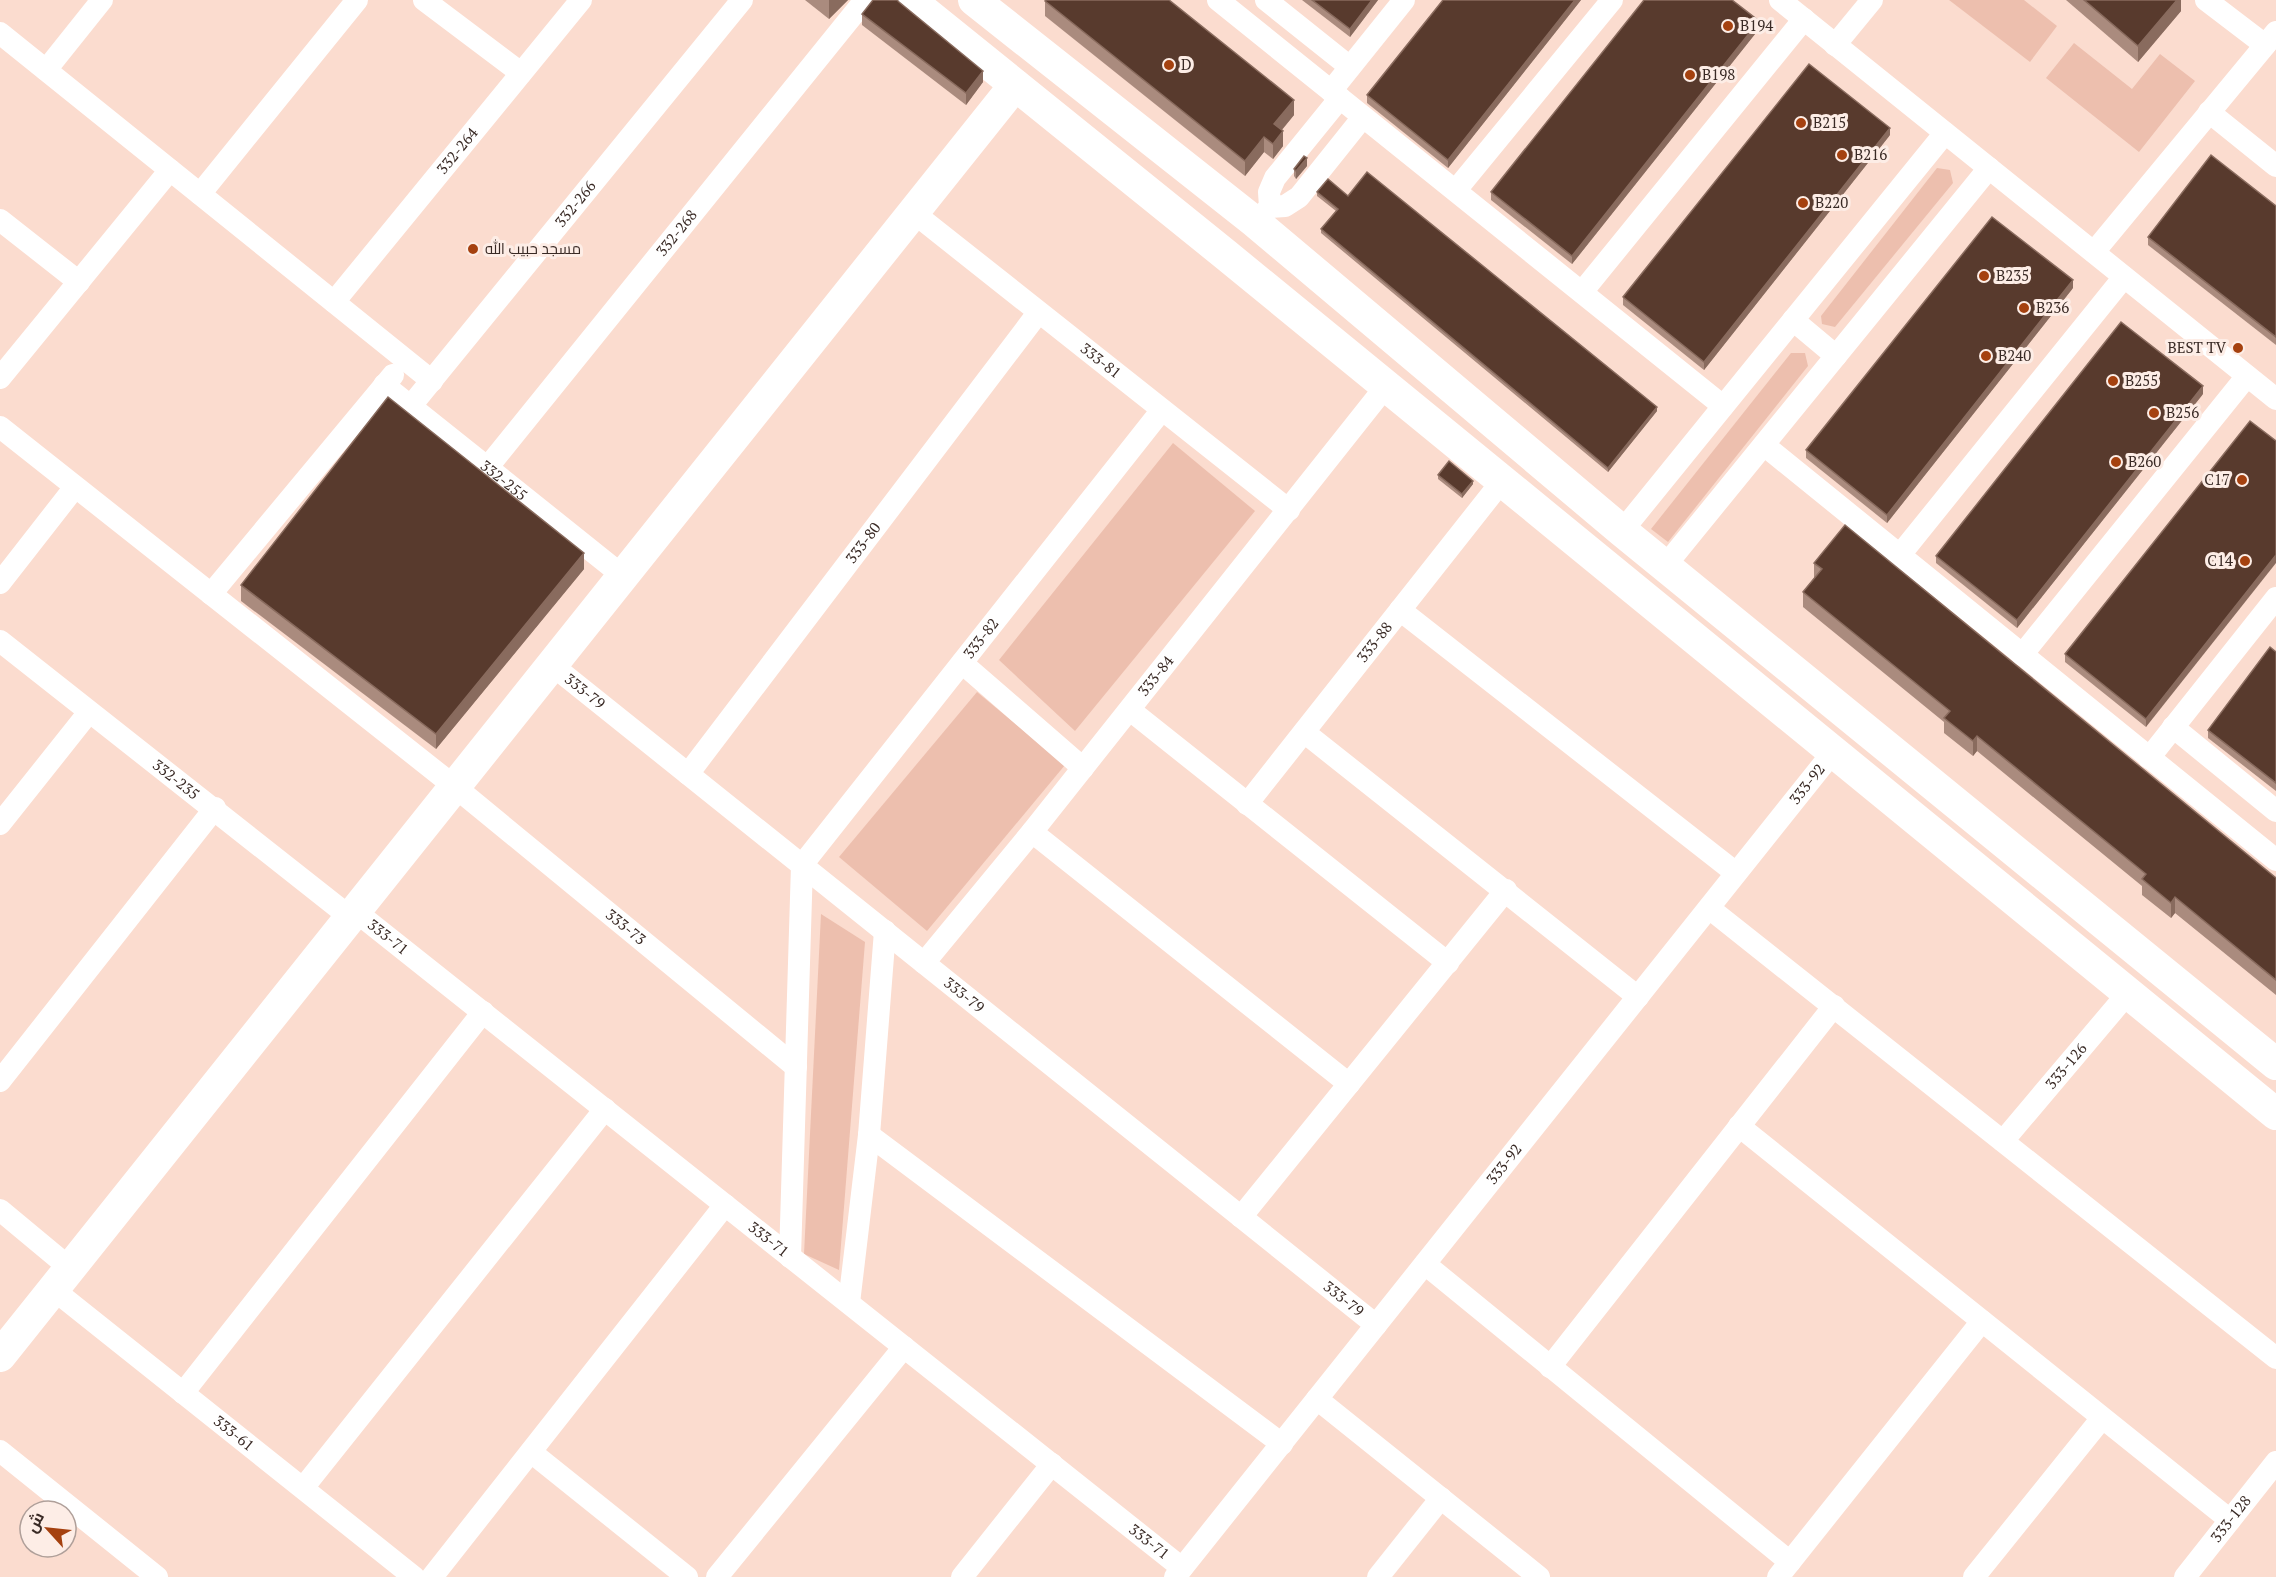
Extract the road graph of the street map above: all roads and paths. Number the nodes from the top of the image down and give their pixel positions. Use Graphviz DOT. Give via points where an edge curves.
graph roads {
  1 [pos="102,0"];
  2 [pos="357,0"];
  3 [pos="424,0"];
  4 [pos="581,0"];
  5 [pos="742,0"];
  6 [pos="865,0"];
  7 [pos="910,0"];
  8 [pos="974,0"];
  9 [pos="1218,0"];
  10 [pos="1266,0"];
  11 [pos="1404,0"];
  12 [pos="1612,0"];
  13 [pos="1780,0"];
  14 [pos="1872,0"];
  15 [pos="2206,0"];
  16 [pos="1804,19"];
  17 [pos="0,33"];
  18 [pos="2270,38"];
  19 [pos="1836,45"];
  20 [pos="1350,67"];
  21 [pos="46,70"];
  22 [pos="521,74"];
  23 [pos="1016,85"];
  24 [pos="1335,94"];
  25 [pos="2209,112"];
  26 [pos="1363,117"];
  27 [pos="1945,133"];
  28 [pos="2276,166"];
  29 [pos="1989,168"];
  30 [pos="170,170"];
  31 [pos="1456,190"];
  32 [pos="200,194"];
  33 [pos="914,213"];
  34 [pos="1262,214"];
  35 [pos="0,220"];
  36 [pos="2094,252"];
  37 [pos="1226,255"];
  38 [pos="2124,277"];
  39 [pos="80,282"];
  40 [pos="1582,292"];
  41 [pos="334,302"];
  42 [pos="1038,313"];
  43 [pos="1793,320"];
  44 [pos="1836,356"];
  45 [pos="405,360"];
  46 [pos="2247,376"];
  47 [pos="0,378"];
  48 [pos="432,381"];
  49 [pos="384,386"];
  50 [pos="1386,386"];
  51 [pos="2276,399"];
  52 [pos="1723,406"];
  53 [pos="410,407"];
  54 [pos="1161,411"];
  55 [pos="0,427"];
  56 [pos="1764,445"];
  57 [pos="487,468"];
  58 [pos="1502,481"];
  59 [pos="75,487"];
  60 [pos="1289,510"];
  61 [pos="1622,531"];
  62 [pos="1899,555"];
  63 [pos="1665,566"];
  64 [pos="623,576"];
  65 [pos="0,583"];
  66 [pos="211,594"];
  67 [pos="2275,602"];
  68 [pos="1400,610"];
  69 [pos="0,641"];
  70 [pos="2022,655"];
  71 [pos="962,663"];
  72 [pos="552,665"];
  73 [pos="1130,710"];
  74 [pos="89,712"];
  75 [pos="2174,727"];
  76 [pos="1304,732"];
  77 [pos="1833,752"];
  78 [pos="2149,758"];
  79 [pos="1083,768"];
  80 [pos="688,774"];
  81 [pos="454,786"];
  82 [pos="1247,804"];
  83 [pos="214,808"];
  84 [pos="2276,811"];
  85 [pos="0,824"];
  86 [pos="1032,832"];
  87 [pos="2276,861"];
  88 [pos="802,865"];
  89 [pos="1736,873"];
  90 [pos="2046,876"];
  91 [pos="1506,890"];
  92 [pos="2022,907"];
  93 [pos="1709,908"];
  94 [pos="353,914"];
  95 [pos="885,931"];
  96 [pos="924,963"];
  97 [pos="1448,963"];
  98 [pos="2128,993"];
  99 [pos="1638,997"];
  100 [pos="1834,1006"];
  101 [pos="483,1012"];
  102 [pos="2276,1064"];
  103 [pos="796,1067"];
  104 [pos="0,1081"];
  105 [pos="1349,1084"];
  106 [pos="605,1109"];
  107 [pos="2276,1114"];
  108 [pos="1740,1126"];
  109 [pos="869,1135"];
  110 [pos="2003,1141"];
  111 [pos="725,1205"];
  112 [pos="0,1210"];
  113 [pos="1241,1217"];
  114 [pos="790,1257"];
  115 [pos="1425,1264"];
  116 [pos="62,1280"];
  117 [pos="849,1303"];
  118 [pos="1982,1321"];
  119 [pos="1376,1325"];
  120 [pos="904,1347"];
  121 [pos="0,1356"];
  122 [pos="2276,1358"];
  123 [pos="1550,1367"];
  124 [pos="183,1394"];
  125 [pos="1317,1399"];
  126 [pos="2102,1418"];
  127 [pos="1282,1443"];
  128 [pos="0,1451"];
  129 [pos="531,1452"];
  130 [pos="2276,1462"];
  131 [pos="1052,1464"];
  132 [pos="303,1488"];
  133 [pos="1441,1498"];
  134 [pos="2230,1520"];
  135 [pos="1784,1569"];
  136 [pos="1179,1573"];
  137 [pos="157,1577"];
  138 [pos="414,1577"];
  139 [pos="432,1577"];
  140 [pos="687,1577"];
  141 [pos="717,1577"];
  142 [pos="962,1577"];
  143 [pos="1378,1577"];
  144 [pos="1539,1577"];
  145 [pos="1974,1577"];
  146 [pos="2185,1577"];
  1 -- 21 [label="street"];
  2 -- 32 [label="street"];
  3 -- 22 [label="street"];
  4 -- 22 [label="street, 332-264"];
  5 -- 48 [label="street, 332-266"];
  6 -- 57 [label="street, 332-268"];
  7 -- 23 [label="main road"];
  8 -- 34 [label="main road"];
  9 -- 24 [label="street"];
  10 -- 20 [label="street"];
  11 -- 20 [label="street"];
  12 -- 31 [label="street"];
  13 -- 16 [label="street"];
  14 -- 19 [label="street"];
  15 -- 18 [label="street"];
  16 -- 19 [label="street"];
  16 -- 40 [label="street"];
  17 -- 21 [label="street"];
  18 -- 25 [label="street"];
  19 -- 27 [label="street"];
  20 -- 24 [label="street"];
  21 -- 30 [label="street"];
  22 -- 41 [label="street, 332-264"];
  23 -- 33 [label="main road"];
  23 -- 37 [label="main road"];
  24 -- 26 [label="street"];
  24 -- 34 [label="street" via="1275,178"];
  25 -- 28 [label="street"];
  25 -- 36 [label="street"];
  26 -- 31 [label="street"];
  26 -- 34 [label="street" via="1299,197"];
  27 -- 29 [label="street"];
  27 -- 43 [label="street"];
  29 -- 36 [label="street"];
  29 -- 44 [label="street"];
  30 -- 32 [label="street"];
  30 -- 39 [label="street"];
  31 -- 40 [label="street"];
  32 -- 41 [label="street"];
  33 -- 42 [label="street, 333-81"];
  33 -- 64 [label="main road"];
  34 -- 37 [label="main road"];
  34 -- 61 [label="main road"];
  35 -- 39 [label="street"];
  36 -- 38 [label="street"];
  37 -- 50 [label="main road"];
  38 -- 46 [label="street"];
  38 -- 62 [label="street"];
  39 -- 47 [label="street"];
  40 -- 52 [label="street"];
  41 -- 45 [label="street"];
  42 -- 54 [label="street, 333-81"];
  42 -- 80 [label="street, 333-80"];
  43 -- 44 [label="street"];
  43 -- 52 [label="street"];
  44 -- 56 [label="street"];
  45 -- 48 [label="street"];
  45 -- 49 [label="street"];
  46 -- 51 [label="street"];
  46 -- 70 [label="street"];
  48 -- 53 [label="street, 332-266"];
  49 -- 53 [label="street, 332-255"];
  49 -- 66 [label="street"];
  50 -- 58 [label="main road"];
  50 -- 60 [label="street, 333-84"];
  52 -- 61 [label="street"];
  53 -- 57 [label="street, 332-255"];
  54 -- 60 [label="street, 333-81"];
  54 -- 71 [label="street, 333-82"];
  55 -- 59 [label="street, 333-73"];
  56 -- 62 [label="street"];
  56 -- 63 [label="street"];
  57 -- 64 [label="street, 332-255"];
  58 -- 68 [label="street, 333-88"];
  58 -- 77 [label="main road"];
  59 -- 65 [label="street"];
  59 -- 66 [label="street, 333-73"];
  60 -- 73 [label="street, 333-84"];
  61 -- 63 [label="main road"];
  62 -- 70 [label="street"];
  63 -- 90 [label="main road"];
  64 -- 72 [label="main road"];
  66 -- 81 [label="street, 333-73"];
  67 -- 75 [label="street"];
  68 -- 76 [label="street, 333-88"];
  68 -- 89 [label="street"];
  69 -- 74 [label="street, 332-235"];
  70 -- 78 [label="street"];
  71 -- 79 [label="street"];
  71 -- 88 [label="street, 333-82"];
  72 -- 80 [label="street, 333-79"];
  72 -- 81 [label="main road"];
  73 -- 79 [label="street, 333-84"];
  73 -- 82 [label="street"];
  74 -- 83 [label="street, 332-235"];
  74 -- 85 [label="street"];
  75 -- 78 [label="street"];
  75 -- 84 [label="street"];
  76 -- 82 [label="street, 333-88"];
  76 -- 91 [label="street"];
  77 -- 89 [label="street, 333-92"];
  77 -- 92 [label="main road"];
  78 -- 87 [label="street"];
  79 -- 86 [label="street, 333-84"];
  80 -- 88 [label="street, 333-79"];
  81 -- 94 [label="main road"];
  81 -- 103 [label="street, 333-73"];
  82 -- 97 [label="street"];
  83 -- 94 [label="street, 332-235"];
  83 -- 104 [label="street"];
  86 -- 96 [label="street, 333-84"];
  86 -- 105 [label="street"];
  88 -- 95 [label="street, 333-79"];
  88 -- 103 [label="street"];
  89 -- 93 [label="street, 333-92"];
  90 -- 92 [label="main road"];
  90 -- 102 [label="main road"];
  91 -- 97 [label="street"];
  91 -- 99 [label="street"];
  92 -- 98 [label="main road"];
  93 -- 99 [label="street, 333-92"];
  93 -- 100 [label="street"];
  94 -- 101 [label="street, 333-71"];
  94 -- 116 [label="main road"];
  95 -- 96 [label="street, 333-79"];
  95 -- 109 [label="street"];
  96 -- 113 [label="street, 333-79"];
  97 -- 105 [label="street"];
  98 -- 107 [label="main road"];
  98 -- 110 [label="street, 333-126"];
  99 -- 115 [label="street, 333-92"];
  100 -- 108 [label="street"];
  100 -- 110 [label="street"];
  101 -- 106 [label="street, 333-71"];
  101 -- 124 [label="street"];
  103 -- 114 [label="street"];
  105 -- 113 [label="street"];
  106 -- 111 [label="street, 333-71"];
  106 -- 132 [label="street"];
  108 -- 118 [label="street"];
  108 -- 123 [label="street"];
  109 -- 117 [label="street"];
  109 -- 127 [label="street"];
  110 -- 122 [label="street"];
  111 -- 114 [label="street, 333-71"];
  111 -- 129 [label="street"];
  112 -- 116 [label="street, 333-61"];
  113 -- 119 [label="street, 333-79"];
  114 -- 117 [label="street, 333-71"];
  115 -- 119 [label="street, 333-92"];
  115 -- 123 [label="street"];
  116 -- 121 [label="main road"];
  116 -- 124 [label="street, 333-61"];
  117 -- 120 [label="street, 333-71"];
  118 -- 126 [label="street"];
  118 -- 135 [label="street"];
  119 -- 125 [label="street, 333-92"];
  120 -- 131 [label="street, 333-71"];
  120 -- 141 [label="street"];
  123 -- 135 [label="street"];
  124 -- 132 [label="street, 333-61"];
  125 -- 127 [label="street, 333-92"];
  125 -- 133 [label="street"];
  126 -- 134 [label="street"];
  126 -- 145 [label="street"];
  127 -- 136 [label="street, 333-92"];
  128 -- 137 [label="street"];
  129 -- 139 [label="street"];
  129 -- 140 [label="street"];
  130 -- 134 [label="street, 333-128"];
  131 -- 136 [label="street, 333-71"];
  131 -- 142 [label="street"];
  132 -- 138 [label="street, 333-61"];
  133 -- 143 [label="street"];
  133 -- 144 [label="street"];
  134 -- 146 [label="street, 333-128"];
}
